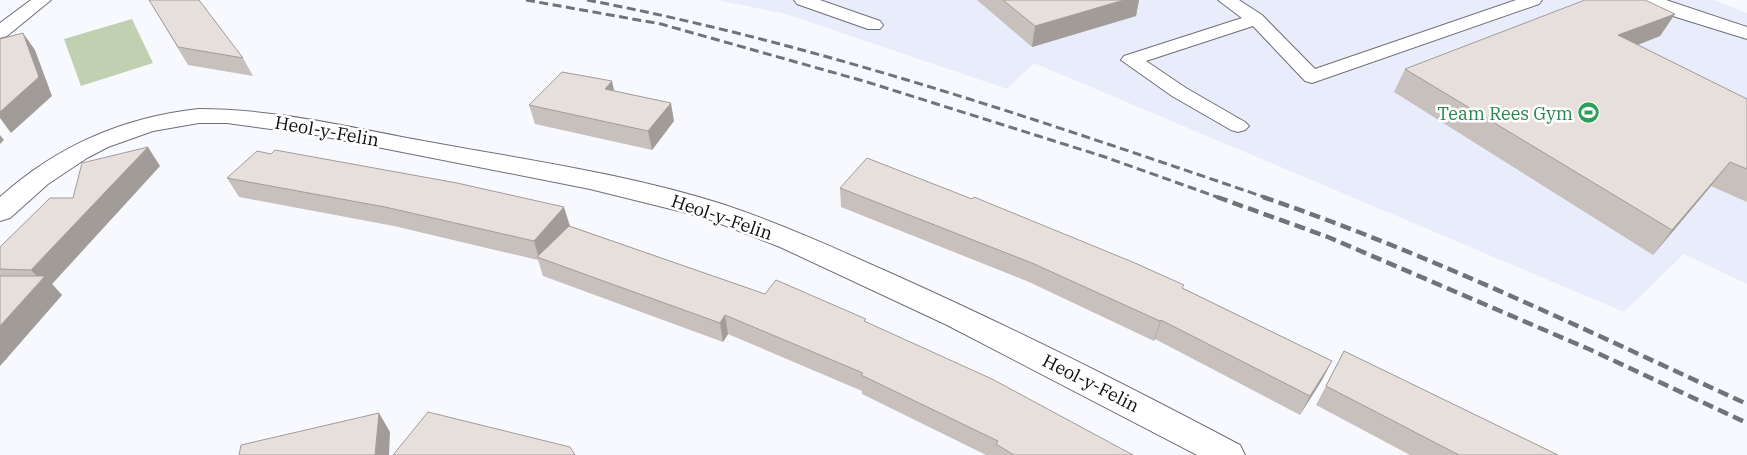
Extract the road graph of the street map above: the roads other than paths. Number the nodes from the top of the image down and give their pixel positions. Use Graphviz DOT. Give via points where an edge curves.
graph roads {
  1 [pos="42,0"];
  2 [pos="803,0"];
  3 [pos="1226,0"];
  4 [pos="1533,0"];
  5 [pos="1650,0"];
  6 [pos="1256,19"];
  7 [pos="874,25"];
  8 [pos="0,32"];
  9 [pos="1747,32"];
  10 [pos="1238,126"];
  11 [pos="0,212"];
  12 [pos="1228,455"];
  1 -- 8 [label="lane"];
  2 -- 7 [label="lane"];
  3 -- 6 [label="lane"];
  4 -- 6 [label="lane" via="1312,77"];
  5 -- 9 [label="lane"];
  6 -- 10 [label="lane" via="1131,60"];
  11 -- 12 [label="street, Heol-y-Felin" via="67,157 94,144 137,127 222,114 527,168 655,195 712,211 776,235 913,295 1081,376"];
}
